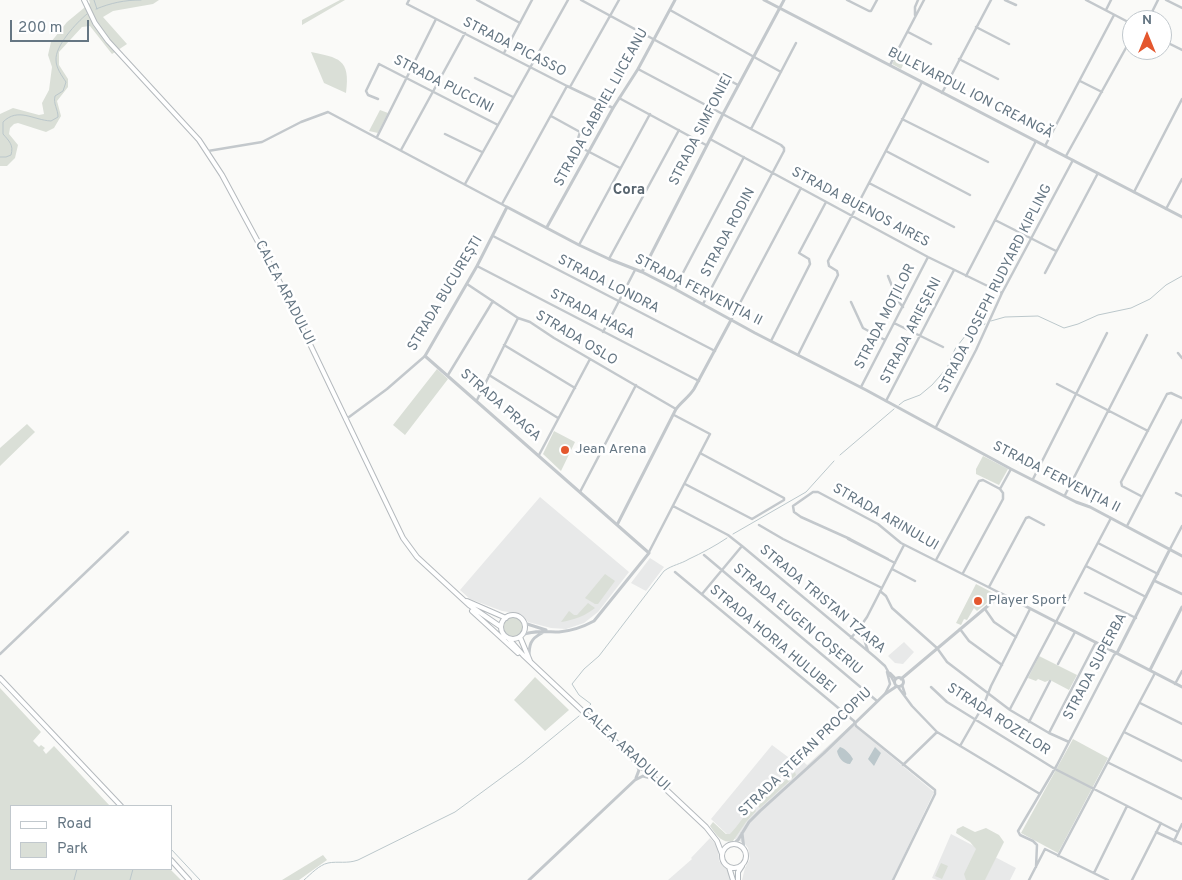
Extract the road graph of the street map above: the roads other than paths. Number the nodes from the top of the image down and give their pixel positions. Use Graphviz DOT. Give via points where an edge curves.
graph roads {
  1 [pos="84,0"];
  2 [pos="409,0"];
  3 [pos="477,0"];
  4 [pos="532,0"];
  5 [pos="568,0"];
  6 [pos="581,0"];
  7 [pos="618,0"];
  8 [pos="675,0"];
  9 [pos="764,0"];
  10 [pos="784,0"];
  11 [pos="847,0"];
  12 [pos="877,0"];
  13 [pos="918,0"];
  14 [pos="924,0"];
  15 [pos="991,0"];
  16 [pos="1005,0"];
  17 [pos="1086,0"];
  18 [pos="1111,0"];
  19 [pos="1166,0"];
  20 [pos="1016,5"];
  21 [pos="1182,8"];
  22 [pos="779,9"];
  23 [pos="670,10"];
  24 [pos="1106,10"];
  25 [pos="1114,15"];
  26 [pos="610,16"];
  27 [pos="915,18"];
  28 [pos="436,19"];
  29 [pos="1122,19"];
  30 [pos="520,23"];
  31 [pos="976,27"];
  32 [pos="907,32"];
  33 [pos="465,33"];
  34 [pos="653,40"];
  35 [pos="796,44"];
  36 [pos="931,44"];
  37 [pos="1009,44"];
  38 [pos="504,53"];
  39 [pos="1122,55"];
  40 [pos="754,56"];
  41 [pos="959,58"];
  42 [pos="889,66"];
  43 [pos="531,67"];
  44 [pos="638,69"];
  45 [pos="781,72"];
  46 [pos="407,77"];
  47 [pos="476,78"];
  48 [pos="998,79"];
  49 [pos="1080,81"];
  50 [pos="922,82"];
  51 [pos="738,85"];
  52 [pos="569,87"];
  53 [pos="433,92"];
  54 [pos="1102,92"];
  55 [pos="942,93"];
  56 [pos="513,97"];
  57 [pos="619,98"];
  58 [pos="378,99"];
  59 [pos="1182,99"];
  60 [pos="613,108"];
  61 [pos="650,114"];
  62 [pos="723,114"];
  63 [pos="551,116"];
  64 [pos="902,119"];
  65 [pos="498,125"];
  66 [pos="751,129"];
  67 [pos="679,130"];
  68 [pos="445,134"];
  69 [pos="377,137"];
  70 [pos="710,139"];
  71 [pos="1036,141"];
  72 [pos="706,145"];
  73 [pos="1045,146"];
  74 [pos="401,150"];
  75 [pos="208,151"];
  76 [pos="886,151"];
  77 [pos="482,152"];
  78 [pos="590,152"];
  79 [pos="1066,156"];
  80 [pos="744,157"];
  81 [pos="1073,160"];
  82 [pos="988,162"];
  83 [pos="620,168"];
  84 [pos="773,172"];
  85 [pos="1098,173"];
  86 [pos="1182,179"];
  87 [pos="869,183"];
  88 [pos="465,184"];
  89 [pos="801,188"];
  90 [pos="1134,192"];
  91 [pos="970,195"];
  92 [pos="826,202"];
  93 [pos="502,204"];
  94 [pos="507,207"];
  95 [pos="1166,208"];
  96 [pos="852,216"];
  97 [pos="1182,217"];
  98 [pos="995,220"];
  99 [pos="954,227"];
  100 [pos="548,228"];
  101 [pos="493,236"];
  102 [pos="1032,239"];
  103 [pos="579,245"];
  104 [pos="1056,251"];
  105 [pos="928,257"];
  106 [pos="609,259"];
  107 [pos="477,266"];
  108 [pos="635,270"];
  109 [pos="954,270"];
  110 [pos="642,272"];
  111 [pos="1045,273"];
  112 [pos="888,276"];
  113 [pos="966,276"];
  114 [pos="467,284"];
  115 [pos="675,289"];
  116 [pos="1002,293"];
  117 [pos="493,301"];
  118 [pos="619,302"];
  119 [pos="851,302"];
  120 [pos="703,304"];
  121 [pos="902,307"];
  122 [pos="518,318"];
  123 [pos="731,320"];
  124 [pos="894,323"];
  125 [pos="603,332"];
  126 [pos="1107,333"];
  127 [pos="1147,335"];
  128 [pos="920,336"];
  129 [pos="886,340"];
  130 [pos="771,341"];
  131 [pos="504,345"];
  132 [pos="943,347"];
  133 [pos="715,351"];
  134 [pos="1178,353"];
  135 [pos="798,355"];
  136 [pos="425,356"];
  137 [pos="1182,358"];
  138 [pos="590,359"];
  139 [pos="448,375"];
  140 [pos="489,375"];
  141 [pos="699,381"];
  142 [pos="1057,384"];
  143 [pos="636,385"];
  144 [pos="861,387"];
  145 [pos="575,388"];
  146 [pos="1076,394"];
  147 [pos="1182,398"];
  148 [pos="477,400"];
  149 [pos="886,401"];
  150 [pos="676,409"];
  151 [pos="1108,411"];
  152 [pos="674,415"];
  153 [pos="558,418"];
  154 [pos="345,420"];
  155 [pos="1182,420"];
  156 [pos="936,427"];
  157 [pos="1148,432"];
  158 [pos="700,453"];
  159 [pos="539,455"];
  160 [pos="1011,469"];
  161 [pos="1033,479"];
  162 [pos="685,484"];
  163 [pos="1000,489"];
  164 [pos="580,493"];
  165 [pos="1176,493"];
  166 [pos="1065,495"];
  167 [pos="1141,496"];
  168 [pos="1182,496"];
  169 [pos="674,506"];
  170 [pos="1111,518"];
  171 [pos="617,525"];
  172 [pos="759,525"];
  173 [pos="1044,525"];
  174 [pos="1127,526"];
  175 [pos="1182,526"];
  176 [pos="128,532"];
  177 [pos="1098,543"];
  178 [pos="904,544"];
  179 [pos="742,546"];
  180 [pos="1170,549"];
  181 [pos="648,553"];
  182 [pos="704,555"];
  183 [pos="1182,556"];
  184 [pos="936,560"];
  185 [pos="895,563"];
  186 [pos="1086,566"];
  187 [pos="722,570"];
  188 [pos="892,570"];
  189 [pos="675,572"];
  190 [pos="963,574"];
  191 [pos="1158,574"];
  192 [pos="915,581"];
  193 [pos="1155,581"];
  194 [pos="989,587"];
  195 [pos="881,590"];
  196 [pos="1086,593"];
  197 [pos="702,594"];
  198 [pos="1002,594"];
  199 [pos="1182,594"];
  200 [pos="1146,597"];
  201 [pos="463,599"];
  202 [pos="1182,607"];
  203 [pos="985,609"];
  204 [pos="1030,609"];
  205 [pos="506,618"];
  206 [pos="1136,618"];
  207 [pos="1056,622"];
  208 [pos="524,623"];
  209 [pos="501,627"];
  210 [pos="860,627"];
  211 [pos="960,629"];
  212 [pos="549,632"];
  213 [pos="1075,632"];
  214 [pos="521,636"];
  215 [pos="851,638"];
  216 [pos="1016,638"];
  217 [pos="509,639"];
  218 [pos="1096,642"];
  219 [pos="937,648"];
  220 [pos="868,651"];
  221 [pos="1117,653"];
  222 [pos="0,654"];
  223 [pos="530,661"];
  224 [pos="1058,664"];
  225 [pos="1002,665"];
  226 [pos="885,666"];
  227 [pos="1150,670"];
  228 [pos="1182,671"];
  229 [pos="1155,673"];
  230 [pos="0,678"];
  231 [pos="1050,681"];
  232 [pos="898,683"];
  233 [pos="1175,684"];
  234 [pos="931,687"];
  235 [pos="1182,687"];
  236 [pos="886,692"];
  237 [pos="988,693"];
  238 [pos="905,695"];
  239 [pos="877,701"];
  240 [pos="1140,704"];
  241 [pos="1010,710"];
  242 [pos="976,720"];
  243 [pos="1029,722"];
  244 [pos="855,724"];
  245 [pos="1182,724"];
  246 [pos="937,732"];
  247 [pos="1124,732"];
  248 [pos="1049,733"];
  249 [pos="1069,742"];
  250 [pos="960,746"];
  251 [pos="633,758"];
  252 [pos="1182,761"];
  253 [pos="1109,762"];
  254 [pos="903,764"];
  255 [pos="1055,769"];
  256 [pos="634,780"];
  257 [pos="657,780"];
  258 [pos="1093,789"];
  259 [pos="1040,794"];
  260 [pos="1182,799"];
  261 [pos="120,805"];
  262 [pos="1127,806"];
  263 [pos="1161,823"];
  264 [pos="1182,824"];
  265 [pos="1156,832"];
  266 [pos="1178,832"];
  267 [pos="742,833"];
  268 [pos="1174,840"];
  269 [pos="717,841"];
  270 [pos="731,844"];
  271 [pos="1182,844"];
  272 [pos="744,849"];
  273 [pos="722,854"];
  274 [pos="1058,856"];
  275 [pos="172,861"];
  276 [pos="742,865"];
  277 [pos="728,867"];
  278 [pos="1036,867"];
  279 [pos="1094,873"];
  280 [pos="189,880"];
  281 [pos="529,880"];
  282 [pos="733,880"];
  283 [pos="738,880"];
  284 [pos="893,880"];
  285 [pos="1029,880"];
  286 [pos="1108,880"];
  287 [pos="1132,880"];
  1 -- 75 [label="main road, CALEA ARADULUI" via="108,41"];
  2 -- 28 [label="street, STRADA PICASSO" via="407,4"];
  3 -- 30 [label="street"];
  4 -- 30 [label="street"];
  5 -- 43 [label="street"];
  6 -- 26 [label="street"];
  7 -- 26 [label="street"];
  8 -- 23 [label="street, STRADA GABRIEL LIICEANU"];
  9 -- 22 [label="street, BULEVARDUL ION CREANGĂ"];
  10 -- 22 [label="street, STRADA SIMFONIEI"];
  11 -- 12 [label="street" via="870,11"];
  13 -- 27 [label="street"];
  14 -- 27 [label="street"];
  15 -- 31 [label="street"];
  16 -- 20 [label="street"];
  17 -- 24 [label="street"];
  18 -- 24 [label="street"];
  19 -- 21 [label="street"];
  22 -- 40 [label="street, STRADA SIMFONIEI"];
  22 -- 42 [label="street, BULEVARDUL ION CREANGĂ"];
  23 -- 34 [label="street, STRADA GABRIEL LIICEANU"];
  23 -- 40 [label="street"];
  24 -- 25 [label="street"];
  25 -- 29 [label="street"];
  25 -- 49 [label="street"];
  26 -- 34 [label="street"];
  26 -- 52 [label="street"];
  27 -- 32 [label="street"];
  28 -- 33 [label="street, STRADA PICASSO"];
  28 -- 46 [label="street"];
  30 -- 38 [label="street"];
  31 -- 37 [label="street"];
  31 -- 41 [label="street"];
  32 -- 36 [label="street"];
  32 -- 42 [label="street"];
  33 -- 38 [label="street, STRADA PICASSO"];
  33 -- 53 [label="street"];
  34 -- 44 [label="street, STRADA GABRIEL LIICEANU"];
  34 -- 51 [label="street"];
  35 -- 45 [label="street"];
  38 -- 43 [label="street, STRADA PICASSO"];
  39 -- 54 [label="street"];
  40 -- 45 [label="street"];
  40 -- 51 [label="street, STRADA SIMFONIEI"];
  41 -- 48 [label="street"];
  41 -- 55 [label="street"];
  42 -- 50 [label="street, BULEVARDUL ION CREANGĂ"];
  43 -- 52 [label="street, STRADA PICASSO"];
  43 -- 56 [label="street"];
  44 -- 57 [label="street, STRADA GABRIEL LIICEANU"];
  44 -- 62 [label="street"];
  45 -- 66 [label="street"];
  46 -- 53 [label="street, STRADA PUCCINI"];
  46 -- 58 [label="street, STRADA PUCCINI" via="379,64 366,92"];
  46 -- 69 [label="street"];
  47 -- 56 [label="street"];
  49 -- 54 [label="street"];
  49 -- 73 [label="street"];
  50 -- 55 [label="street, BULEVARDUL ION CREANGĂ"];
  50 -- 64 [label="street"];
  51 -- 62 [label="street, STRADA SIMFONIEI"];
  52 -- 60 [label="street, STRADA PICASSO"];
  52 -- 63 [label="street"];
  53 -- 65 [label="street, STRADA PUCCINI"];
  53 -- 74 [label="street"];
  54 -- 79 [label="street"];
  55 -- 71 [label="street, BULEVARDUL ION CREANGĂ"];
  56 -- 65 [label="street"];
  57 -- 60 [label="street, STRADA GABRIEL LIICEANU"];
  57 -- 61 [label="street"];
  59 -- 90 [label="street"];
  60 -- 78 [label="street, STRADA GABRIEL LIICEANU"];
  61 -- 67 [label="street"];
  61 -- 83 [label="street"];
  62 -- 66 [label="street"];
  62 -- 70 [label="street, STRADA SIMFONIEI"];
  63 -- 78 [label="street" via="580,132 576,144"];
  63 -- 93 [label="street"];
  64 -- 76 [label="street"];
  64 -- 82 [label="street"];
  65 -- 77 [label="street"];
  66 -- 84 [label="street, STRADA RODIN" via="784,148"];
  67 -- 72 [label="street"];
  67 -- 106 [label="street"];
  68 -- 77 [label="street"];
  69 -- 74 [label="street, STRADA FERVENȚIA II"];
  69 -- 75 [label="street, STRADA FERVENȚIA II" via="332,113 324,112 262,142"];
  70 -- 72 [label="street, STRADA SIMFONIEI"];
  70 -- 80 [label="street, STRADA BUENOS AIRES"];
  71 -- 73 [label="street, BULEVARDUL ION CREANGĂ"];
  71 -- 98 [label="street"];
  72 -- 110 [label="street, STRADA SIMFONIEI"];
  73 -- 79 [label="street, BULEVARDUL ION CREANGĂ"];
  74 -- 88 [label="street, STRADA FERVENȚIA II"];
  75 -- 154 [label="main road, CALEA ARADULUI" via="281,284"];
  76 -- 87 [label="street"];
  76 -- 91 [label="street"];
  77 -- 88 [label="street"];
  78 -- 83 [label="street"];
  78 -- 100 [label="street, STRADA GABRIEL LIICEANU"];
  79 -- 81 [label="street, BULEVARDUL ION CREANGĂ"];
  80 -- 84 [label="street, STRADA BUENOS AIRES"];
  80 -- 115 [label="street"];
  81 -- 85 [label="street, BULEVARDUL ION CREANGĂ"];
  81 -- 102 [label="street, STRADA JOSEPH RUDYARD KIPLING"];
  83 -- 103 [label="street"];
  84 -- 89 [label="street, STRADA BUENOS AIRES"];
  84 -- 120 [label="street, STRADA RODIN"];
  85 -- 90 [label="street, BULEVARDUL ION CREANGĂ"];
  85 -- 104 [label="street"];
  86 -- 95 [label="street"];
  87 -- 96 [label="street"];
  87 -- 99 [label="street"];
  88 -- 93 [label="street, STRADA FERVENȚIA II"];
  89 -- 92 [label="street, STRADA BUENOS AIRES"];
  89 -- 123 [label="street"];
  90 -- 95 [label="street, BULEVARDUL ION CREANGĂ"];
  92 -- 96 [label="street, STRADA BUENOS AIRES"];
  92 -- 130 [label="street" via="799,253 809,259 810,264"];
  93 -- 94 [label="street, STRADA FERVENȚIA II"];
  94 -- 100 [label="street, STRADA FERVENȚIA II"];
  94 -- 101 [label="street, STRADA BUCUREȘTI"];
  95 -- 97 [label="street, BULEVARDUL ION CREANGĂ"];
  96 -- 105 [label="street, STRADA BUENOS AIRES"];
  96 -- 135 [label="street" via="828,261 838,275"];
  98 -- 102 [label="street"];
  98 -- 113 [label="street"];
  100 -- 103 [label="street, STRADA FERVENȚIA II"];
  101 -- 107 [label="street, STRADA BUCUREȘTI"];
  101 -- 118 [label="street, STRADA LONDRA"];
  102 -- 104 [label="street"];
  102 -- 116 [label="street, STRADA JOSEPH RUDYARD KIPLING"];
  103 -- 106 [label="street, STRADA FERVENȚIA II"];
  104 -- 111 [label="street"];
  105 -- 109 [label="street, STRADA BUENOS AIRES"];
  105 -- 121 [label="street, STRADA MOȚILOR"];
  106 -- 108 [label="street, STRADA FERVENȚIA II"];
  107 -- 114 [label="street, STRADA BUCUREȘTI"];
  107 -- 125 [label="street, STRADA HAGA"];
  108 -- 110 [label="street, STRADA FERVENȚIA II"];
  108 -- 118 [label="street"];
  109 -- 113 [label="street, STRADA BUENOS AIRES"];
  109 -- 128 [label="street, STRADA ARIEȘENI"];
  110 -- 115 [label="street, STRADA FERVENȚIA II"];
  112 -- 121 [label="street"];
  113 -- 116 [label="street, STRADA BUENOS AIRES"];
  114 -- 117 [label="street, STRADA OSLO"];
  114 -- 136 [label="street, STRADA BUCUREȘTI"];
  115 -- 120 [label="street, STRADA FERVENȚIA II"];
  116 -- 156 [label="street, STRADA JOSEPH RUDYARD KIPLING"];
  117 -- 122 [label="street, STRADA OSLO"];
  117 -- 139 [label="street"];
  118 -- 125 [label="street"];
  118 -- 133 [label="street, STRADA LONDRA"];
  119 -- 129 [label="street" via="863,328"];
  120 -- 123 [label="street, STRADA FERVENȚIA II"];
  121 -- 124 [label="street, STRADA MOȚILOR"];
  122 -- 131 [label="street"];
  122 -- 138 [label="street, STRADA OSLO"];
  123 -- 130 [label="street, STRADA FERVENȚIA II"];
  123 -- 133 [label="street"];
  124 -- 128 [label="street"];
  124 -- 129 [label="street, STRADA MOȚILOR"];
  125 -- 141 [label="street, STRADA HAGA"];
  126 -- 146 [label="street"];
  127 -- 151 [label="street"];
  128 -- 132 [label="street"];
  128 -- 149 [label="street, STRADA ARIEȘENI"];
  129 -- 144 [label="street, STRADA MOȚILOR"];
  130 -- 135 [label="street, STRADA FERVENȚIA II"];
  131 -- 140 [label="street"];
  131 -- 145 [label="street"];
  133 -- 141 [label="street"];
  134 -- 137 [label="street"];
  135 -- 144 [label="street, STRADA FERVENȚIA II"];
  136 -- 139 [label="street, STRADA PRAGA"];
  136 -- 154 [label="street, STRADA BUCUREȘTI"];
  138 -- 143 [label="street, STRADA OSLO"];
  138 -- 145 [label="street"];
  139 -- 148 [label="street, STRADA PRAGA"];
  140 -- 148 [label="street"];
  140 -- 153 [label="street"];
  141 -- 150 [label="street" via="689,398"];
  142 -- 146 [label="street"];
  143 -- 150 [label="street, STRADA OSLO"];
  143 -- 164 [label="street"];
  144 -- 149 [label="street, STRADA FERVENȚIA II"];
  145 -- 153 [label="street"];
  146 -- 151 [label="street"];
  146 -- 161 [label="street"];
  147 -- 157 [label="street" via="1167,394"];
  148 -- 159 [label="street, STRADA PRAGA"];
  149 -- 156 [label="street, STRADA FERVENȚIA II"];
  150 -- 152 [label="street"];
  151 -- 157 [label="street"];
  151 -- 166 [label="street"];
  152 -- 158 [label="street" via="710,434"];
  152 -- 171 [label="street"];
  153 -- 159 [label="street"];
  154 -- 201 [label="main road, CALEA ARADULUI" via="403,538 417,557"];
  155 -- 167 [label="street"];
  156 -- 160 [label="street, STRADA FERVENȚIA II"];
  157 -- 167 [label="street" via="1121,482 1122,486"];
  158 -- 162 [label="street"];
  158 -- 162 [label="street" via="784,500 754,519"];
  159 -- 164 [label="street, STRADA PRAGA"];
  160 -- 161 [label="street, STRADA FERVENȚIA II"];
  160 -- 163 [label="street"];
  161 -- 166 [label="street, STRADA FERVENȚIA II"];
  162 -- 169 [label="street"];
  163 -- 184 [label="street" via="983,480 979,482"];
  163 -- 190 [label="street" via="1002,499"];
  164 -- 171 [label="street, STRADA PRAGA"];
  165 -- 168 [label="street"];
  166 -- 170 [label="street, STRADA FERVENȚIA II"];
  167 -- 174 [label="street"];
  169 -- 179 [label="street, STRADA TRISTAN TZARA" via="730,536"];
  169 -- 181 [label="street"];
  170 -- 174 [label="street, STRADA FERVENȚIA II"];
  170 -- 177 [label="street"];
  171 -- 181 [label="street, STRADA PRAGA"];
  172 -- 195 [label="street"];
  173 -- 194 [label="street" via="1026,518"];
  174 -- 180 [label="street, STRADA FERVENȚIA II"];
  175 -- 180 [label="street"];
  176 -- 222 [label="street"];
  177 -- 186 [label="street"];
  177 -- 191 [label="street"];
  178 -- 184 [label="street, STRADA ARINULUI"];
  178 -- 185 [label="street"];
  178 -- 185 [label="street, STRADA ARINULUI" via="878,524 818,492 813,492 793,507 800,516"];
  179 -- 187 [label="street"];
  179 -- 215 [label="street, STRADA TRISTAN TZARA"];
  180 -- 183 [label="street, STRADA FERVENȚIA II"];
  180 -- 191 [label="street, STRADA SUPERBA"];
  181 -- 212 [label="street" via="594,621 574,629"];
  182 -- 187 [label="street, STRADA EUGEN COȘERIU"];
  184 -- 190 [label="street, STRADA ARINULUI"];
  185 -- 188 [label="street"];
  186 -- 200 [label="street"];
  186 -- 207 [label="street"];
  187 -- 197 [label="street"];
  187 -- 239 [label="street, STRADA EUGEN COȘERIU"];
  188 -- 192 [label="street"];
  188 -- 195 [label="street"];
  189 -- 197 [label="street, STRADA HORIA HULUBEI"];
  190 -- 194 [label="street, STRADA ARINULUI"];
  191 -- 193 [label="street, STRADA SUPERBA"];
  193 -- 199 [label="street"];
  193 -- 200 [label="street, STRADA SUPERBA"];
  194 -- 198 [label="street, STRADA ARINULUI"];
  195 -- 210 [label="street"];
  195 -- 219 [label="street" via="892,608"];
  196 -- 206 [label="street"];
  197 -- 244 [label="street, STRADA HORIA HULUBEI"];
  198 -- 203 [label="street"];
  198 -- 204 [label="street, STRADA ARINULUI"];
  200 -- 206 [label="street, STRADA SUPERBA"];
  201 -- 205 [label="main road, CALEA ARADULUI"];
  201 -- 209 [label="main road, CALEA ARADULUI"];
  201 -- 223 [label="main road"];
  202 -- 227 [label="street"];
  203 -- 211 [label="street"];
  203 -- 216 [label="street" via="994,622"];
  204 -- 207 [label="street, STRADA ARINULUI"];
  204 -- 216 [label="street"];
  205 -- 208 [label="main road" via="518,616"];
  205 -- 209 [label="main road"];
  206 -- 221 [label="street, STRADA SUPERBA"];
  207 -- 213 [label="street, STRADA ARINULUI"];
  207 -- 241 [label="street"];
  208 -- 212 [label="street"];
  208 -- 214 [label="main road"];
  209 -- 217 [label="main road"];
  210 -- 215 [label="street"];
  210 -- 220 [label="street"];
  211 -- 219 [label="street"];
  211 -- 225 [label="street" via="969,641"];
  212 -- 214 [label="street" via="529,632"];
  212 -- 223 [label="street" via="531,641"];
  213 -- 218 [label="street, STRADA ARINULUI"];
  213 -- 224 [label="street"];
  214 -- 217 [label="main road"];
  214 -- 223 [label="main road, CALEA ARADULUI"];
  215 -- 220 [label="street, STRADA TRISTAN TZARA"];
  216 -- 225 [label="street"];
  217 -- 223 [label="main road, CALEA ARADULUI"];
  218 -- 221 [label="street, STRADA ARINULUI"];
  218 -- 248 [label="street"];
  219 -- 232 [label="street"];
  219 -- 237 [label="street" via="947,662"];
  220 -- 226 [label="street, STRADA TRISTAN TZARA"];
  221 -- 227 [label="street, STRADA ARINULUI"];
  221 -- 249 [label="street, STRADA SUPERBA"];
  223 -- 251 [label="main road, CALEA ARADULUI"];
  225 -- 237 [label="street"];
  226 -- 232 [label="street, STRADA TRISTAN TZARA"];
  226 -- 236 [label="street" via="890,682"];
  227 -- 229 [label="street, STRADA ARINULUI"];
  228 -- 233 [label="street"];
  229 -- 233 [label="street, STRADA ARINULUI"];
  229 -- 240 [label="street"];
  230 -- 261 [label="main road"];
  231 -- 243 [label="street"];
  232 -- 236 [label="street, STRADA ȘTEFAN PROCOPIU"];
  232 -- 238 [label="street, STRADA TRISTAN TZARA"];
  233 -- 235 [label="street, STRADA ARINULUI"];
  234 -- 242 [label="street, STRADA ROZELOR" via="947,702"];
  236 -- 238 [label="street" via="895,689"];
  236 -- 239 [label="street, STRADA ȘTEFAN PROCOPIU"];
  237 -- 241 [label="street"];
  237 -- 242 [label="street"];
  238 -- 246 [label="street, STRADA TRISTAN TZARA"];
  239 -- 244 [label="street, STRADA ȘTEFAN PROCOPIU"];
  240 -- 245 [label="street"];
  240 -- 247 [label="street"];
  241 -- 243 [label="street"];
  242 -- 250 [label="street"];
  242 -- 255 [label="street, STRADA ROZELOR"];
  243 -- 248 [label="street"];
  244 -- 254 [label="street, STRADA HORIA HULUBEI"];
  244 -- 267 [label="street, STRADA ȘTEFAN PROCOPIU" via="760,811"];
  246 -- 250 [label="street, STRADA TRISTAN TZARA"];
  246 -- 254 [label="street"];
  247 -- 252 [label="street"];
  247 -- 253 [label="street"];
  248 -- 249 [label="street"];
  249 -- 255 [label="street, STRADA SUPERBA"];
  250 -- 259 [label="street, STRADA TRISTAN TZARA"];
  251 -- 256 [label="street" via="639,770"];
  251 -- 257 [label="main road, CALEA ARADULUI"];
  253 -- 258 [label="street"];
  253 -- 260 [label="street"];
  254 -- 284 [label="street, STRADA HORIA HULUBEI" via="936,792"];
  255 -- 258 [label="street, STRADA ROZELOR"];
  255 -- 259 [label="street, STRADA SUPERBA"];
  256 -- 257 [label="street" via="643,776"];
  256 -- 281 [label="street"];
  257 -- 269 [label="main road, CALEA ARADULUI"];
  258 -- 262 [label="street, STRADA ROZELOR"];
  258 -- 274 [label="street"];
  259 -- 278 [label="street, STRADA SUPERBA" via="1018,832 1036,843"];
  262 -- 263 [label="street, STRADA ROZELOR"];
  262 -- 279 [label="street"];
  263 -- 265 [label="street"];
  263 -- 266 [label="street, STRADA ROZELOR"];
  264 -- 266 [label="street"];
  265 -- 268 [label="street"];
  265 -- 287 [label="street"];
  266 -- 268 [label="street"];
  267 -- 270 [label="street, STRADA ȘTEFAN PROCOPIU"];
  267 -- 272 [label="street, STRADA ȘTEFAN PROCOPIU"];
  268 -- 271 [label="street"];
  269 -- 270 [label="main road"];
  269 -- 273 [label="main road, CALEA ARADULUI"];
  270 -- 272 [label="main road"];
  270 -- 273 [label="main road" via="724,848"];
  272 -- 276 [label="main road" via="746,856"];
  273 -- 277 [label="main road"];
  274 -- 278 [label="street" via="1045,850"];
  274 -- 279 [label="street"];
  275 -- 280 [label="main road"];
  276 -- 277 [label="main road"];
  276 -- 283 [label="main road"];
  277 -- 282 [label="main road"];
  278 -- 285 [label="street"];
  279 -- 286 [label="street"];
}
